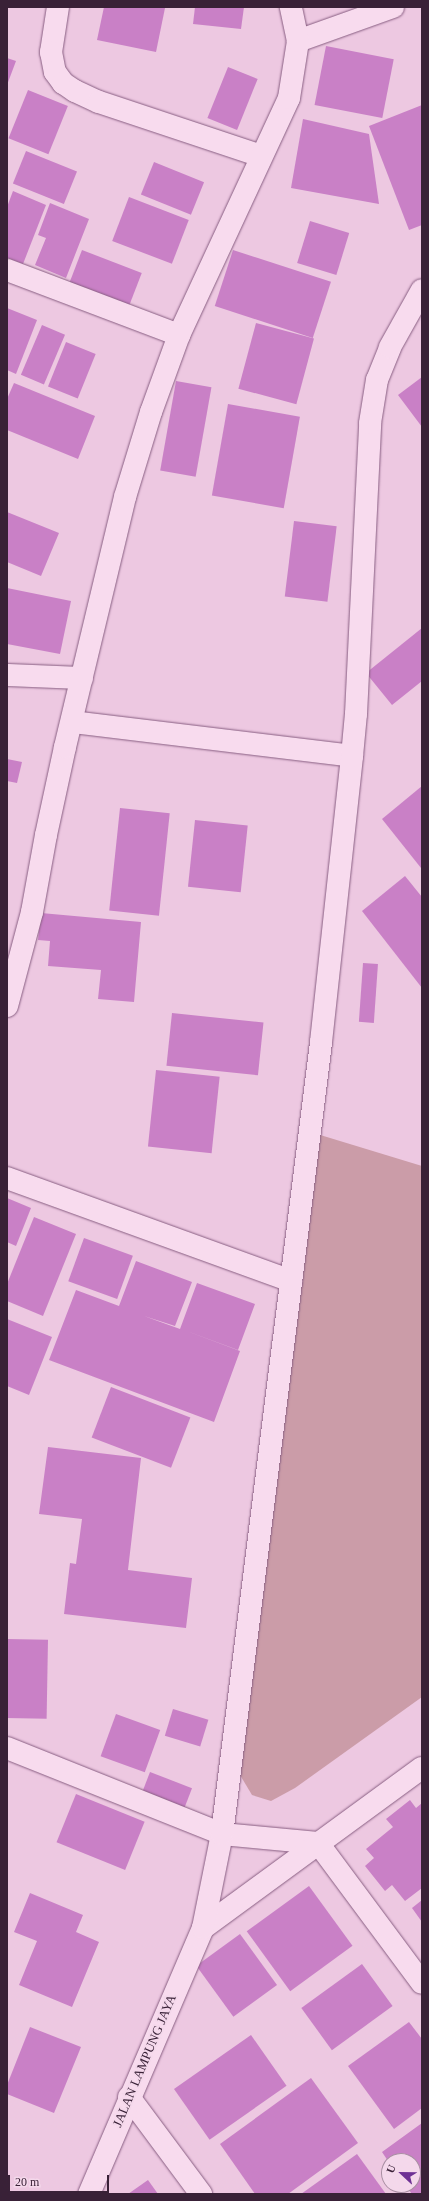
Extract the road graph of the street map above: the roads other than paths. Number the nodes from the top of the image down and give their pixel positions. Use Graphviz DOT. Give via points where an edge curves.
graph roads {
  1 [pos="58,7"];
  2 [pos="290,7"];
  3 [pos="392,7"];
  4 [pos="298,41"];
  5 [pos="261,156"];
  6 [pos="7,270"];
  7 [pos="422,290"];
  8 [pos="180,335"];
  9 [pos="7,675"];
  10 [pos="82,678"];
  11 [pos="72,722"];
  12 [pos="352,756"];
  13 [pos="7,1006"];
  14 [pos="7,1178"];
  15 [pos="291,1281"];
  16 [pos="7,1748"];
  17 [pos="422,1768"];
  18 [pos="222,1834"];
  19 [pos="318,1843"];
  20 [pos="203,1928"];
  21 [pos="422,1983"];
  22 [pos="129,2097"];
  23 [pos="88,2194"];
  24 [pos="201,2194"];
  1 -- 5 [label="street" via="51,52 56,72 63,83 75,92"];
  2 -- 4 [label="street"];
  3 -- 4 [label="street"];
  4 -- 5 [label="street" via="289,98"];
  5 -- 8 [label="street"];
  6 -- 8 [label="street"];
  7 -- 12 [label="street, JALAN LAMPUNG JAYA" via="390,347 377,380 370,423"];
  8 -- 10 [label="street" via="151,412 125,497"];
  9 -- 10 [label="street"];
  10 -- 11 [label="street"];
  11 -- 12 [label="street"];
  11 -- 13 [label="street" via="46,835 32,912"];
  12 -- 15 [label="street, JALAN LAMPUNG JAYA" via="321,1042"];
  14 -- 15 [label="street"];
  15 -- 18 [label="street, JALAN LAMPUNG JAYA"];
  16 -- 18 [label="street"];
  17 -- 19 [label="street"];
  18 -- 19 [label="street"];
  18 -- 20 [label="street, JALAN LAMPUNG JAYA"];
  19 -- 20 [label="street"];
  19 -- 21 [label="street"];
  20 -- 22 [label="street, JALAN LAMPUNG JAYA"];
  22 -- 23 [label="street, JALAN LAMPUNG JAYA"];
  22 -- 24 [label="street"];
}
